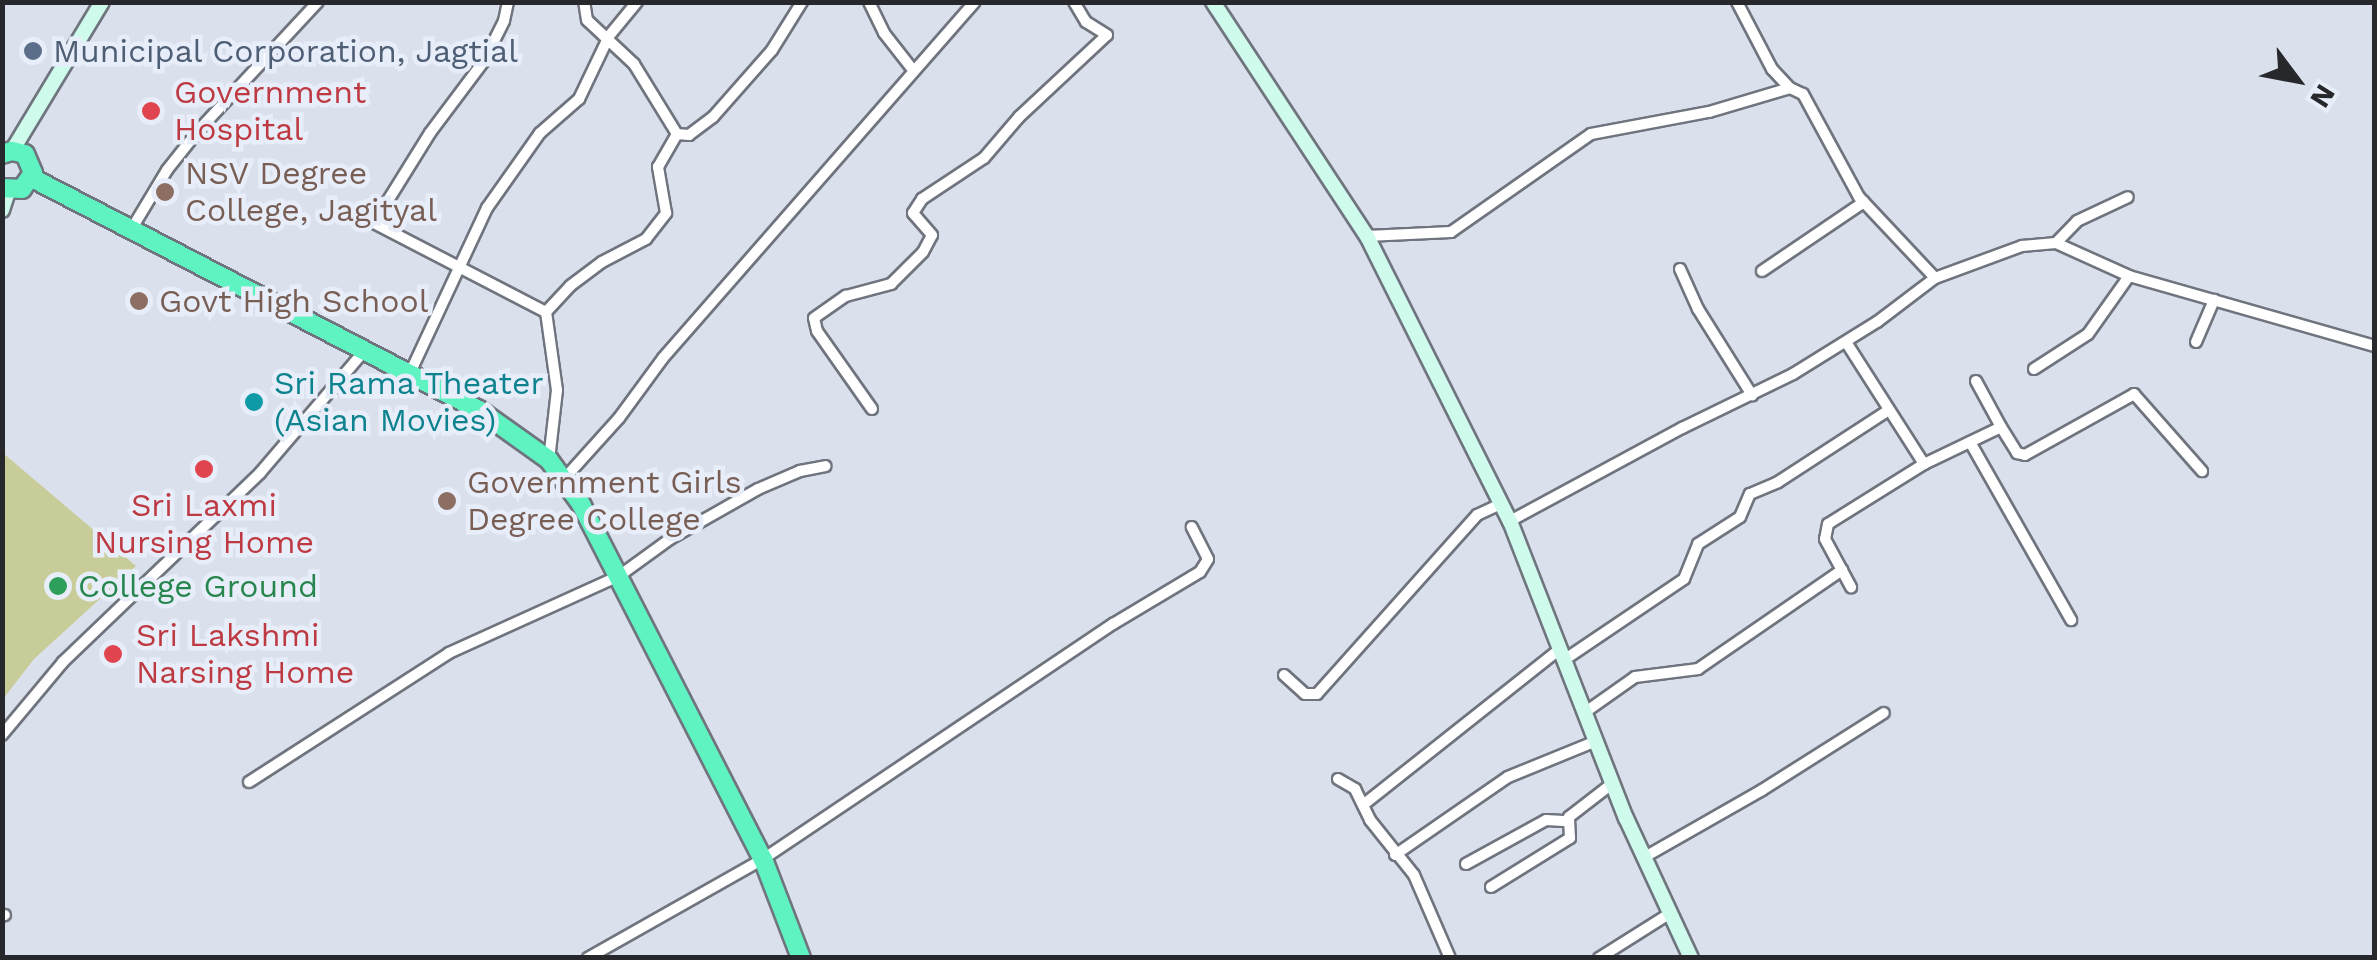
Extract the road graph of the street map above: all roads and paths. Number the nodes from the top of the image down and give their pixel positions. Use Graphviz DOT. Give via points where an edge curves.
graph roads {
  1 [pos="102,2"];
  2 [pos="318,2"];
  3 [pos="508,2"];
  4 [pos="584,2"];
  5 [pos="638,2"];
  6 [pos="802,2"];
  7 [pos="869,2"];
  8 [pos="975,2"];
  9 [pos="1074,2"];
  10 [pos="1213,2"];
  11 [pos="1737,2"];
  12 [pos="609,36"];
  13 [pos="913,70"];
  14 [pos="1790,88"];
  15 [pos="677,134"];
  16 [pos="7,152"];
  17 [pos="32,178"];
  18 [pos="5,189"];
  19 [pos="2128,198"];
  20 [pos="1864,202"];
  21 [pos="2,210"];
  22 [pos="131,230"];
  23 [pos="1366,236"];
  24 [pos="2056,242"];
  25 [pos="458,266"];
  26 [pos="1680,269"];
  27 [pos="1762,271"];
  28 [pos="2129,276"];
  29 [pos="1934,278"];
  30 [pos="2214,300"];
  31 [pos="546,312"];
  32 [pos="1846,342"];
  33 [pos="2196,342"];
  34 [pos="2374,346"];
  35 [pos="365,350"];
  36 [pos="2034,369"];
  37 [pos="410,373"];
  38 [pos="1976,381"];
  39 [pos="1752,395"];
  40 [pos="872,410"];
  41 [pos="1889,410"];
  42 [pos="2001,427"];
  43 [pos="1970,442"];
  44 [pos="549,460"];
  45 [pos="1924,464"];
  46 [pos="826,466"];
  47 [pos="2202,471"];
  48 [pos="564,479"];
  49 [pos="1501,504"];
  50 [pos="1510,522"];
  51 [pos="1192,526"];
  52 [pos="1842,570"];
  53 [pos="619,576"];
  54 [pos="1852,587"];
  55 [pos="2071,620"];
  56 [pos="1562,655"];
  57 [pos="1284,675"];
  58 [pos="1584,713"];
  59 [pos="1884,713"];
  60 [pos="2,735"];
  61 [pos="1596,741"];
  62 [pos="1338,779"];
  63 [pos="250,782"];
  64 [pos="1613,783"];
  65 [pos="1363,805"];
  66 [pos="1568,822"];
  67 [pos="1395,855"];
  68 [pos="1644,858"];
  69 [pos="762,859"];
  70 [pos="1466,864"];
  71 [pos="1490,887"];
  72 [pos="1669,914"];
  73 [pos="588,958"];
  74 [pos="801,958"];
  75 [pos="1450,958"];
  76 [pos="1599,958"];
  77 [pos="1691,958"];
  1 -- 16 [label="main road"];
  2 -- 22 [label="street" via="198,131"];
  3 -- 25 [label="street" via="484,62 374,222"];
  4 -- 12 [label="street" via="587,20"];
  5 -- 12 [label="street"];
  6 -- 15 [label="street" via="772,50 713,117 690,136"];
  7 -- 13 [label="street"];
  8 -- 13 [label="street"];
  9 -- 40 [label="street" via="1086,22 1107,34 984,158 922,199 913,213 932,235 891,284 846,296 814,318"];
  10 -- 23 [label="main road"];
  11 -- 14 [label="street" via="1772,70"];
  12 -- 15 [label="street"];
  12 -- 25 [label="street" via="579,99 540,134 488,208"];
  13 -- 48 [label="street"];
  14 -- 20 [label="street" via="1803,94"];
  14 -- 23 [label="street" via="1710,112 1591,134 1451,232"];
  15 -- 31 [label="street" via="658,166 666,213 646,239 591,270"];
  16 -- 17 [label="highway" via="30,160"];
  17 -- 18 [label="highway" via="22,189"];
  17 -- 22 [label="highway"];
  18 -- 21 [label="main road"];
  19 -- 24 [label="street" via="2077,221"];
  20 -- 27 [label="street"];
  20 -- 29 [label="street"];
  22 -- 35 [label="highway"];
  23 -- 49 [label="main road"];
  24 -- 28 [label="street"];
  24 -- 29 [label="street" via="2022,246"];
  25 -- 31 [label="street"];
  25 -- 37 [label="street"];
  26 -- 39 [label="street"];
  28 -- 30 [label="street"];
  28 -- 36 [label="street" via="2088,334"];
  29 -- 32 [label="street"];
  30 -- 33 [label="street"];
  30 -- 34 [label="street"];
  31 -- 44 [label="street" via="557,390"];
  32 -- 39 [label="street"];
  32 -- 41 [label="street"];
  35 -- 37 [label="highway"];
  35 -- 60 [label="street" via="260,473 64,662"];
  37 -- 44 [label="highway" via="514,431"];
  38 -- 42 [label="street"];
  39 -- 50 [label="street"];
  41 -- 45 [label="street"];
  41 -- 56 [label="street" via="1750,494 1740,517 1698,544 1684,579"];
  42 -- 43 [label="street"];
  42 -- 47 [label="street" via="2025,455 2134,394"];
  43 -- 45 [label="street"];
  43 -- 55 [label="street"];
  44 -- 48 [label="highway"];
  45 -- 52 [label="street" via="1828,524 1825,539"];
  46 -- 53 [label="street" via="758,489"];
  48 -- 53 [label="highway"];
  49 -- 50 [label="main road"];
  49 -- 57 [label="street" via="1476,515 1317,694 1305,694"];
  50 -- 56 [label="main road"];
  51 -- 69 [label="street" via="1208,559 1200,572"];
  52 -- 54 [label="street"];
  52 -- 58 [label="street" via="1698,669 1635,677"];
  53 -- 63 [label="street" via="449,653"];
  53 -- 69 [label="highway"];
  56 -- 58 [label="main road"];
  56 -- 65 [label="street"];
  58 -- 61 [label="main road"];
  59 -- 68 [label="street"];
  61 -- 64 [label="main road"];
  61 -- 67 [label="street" via="1508,778"];
  62 -- 65 [label="street" via="1355,788"];
  64 -- 66 [label="street"];
  64 -- 68 [label="main road"];
  65 -- 67 [label="street"];
  66 -- 70 [label="street" via="1546,820"];
  66 -- 71 [label="street" via="1570,838"];
  67 -- 75 [label="street" via="1414,875"];
  68 -- 72 [label="main road"];
  69 -- 73 [label="street"];
  69 -- 74 [label="highway"];
  72 -- 76 [label="street"];
  72 -- 77 [label="main road"];
}
